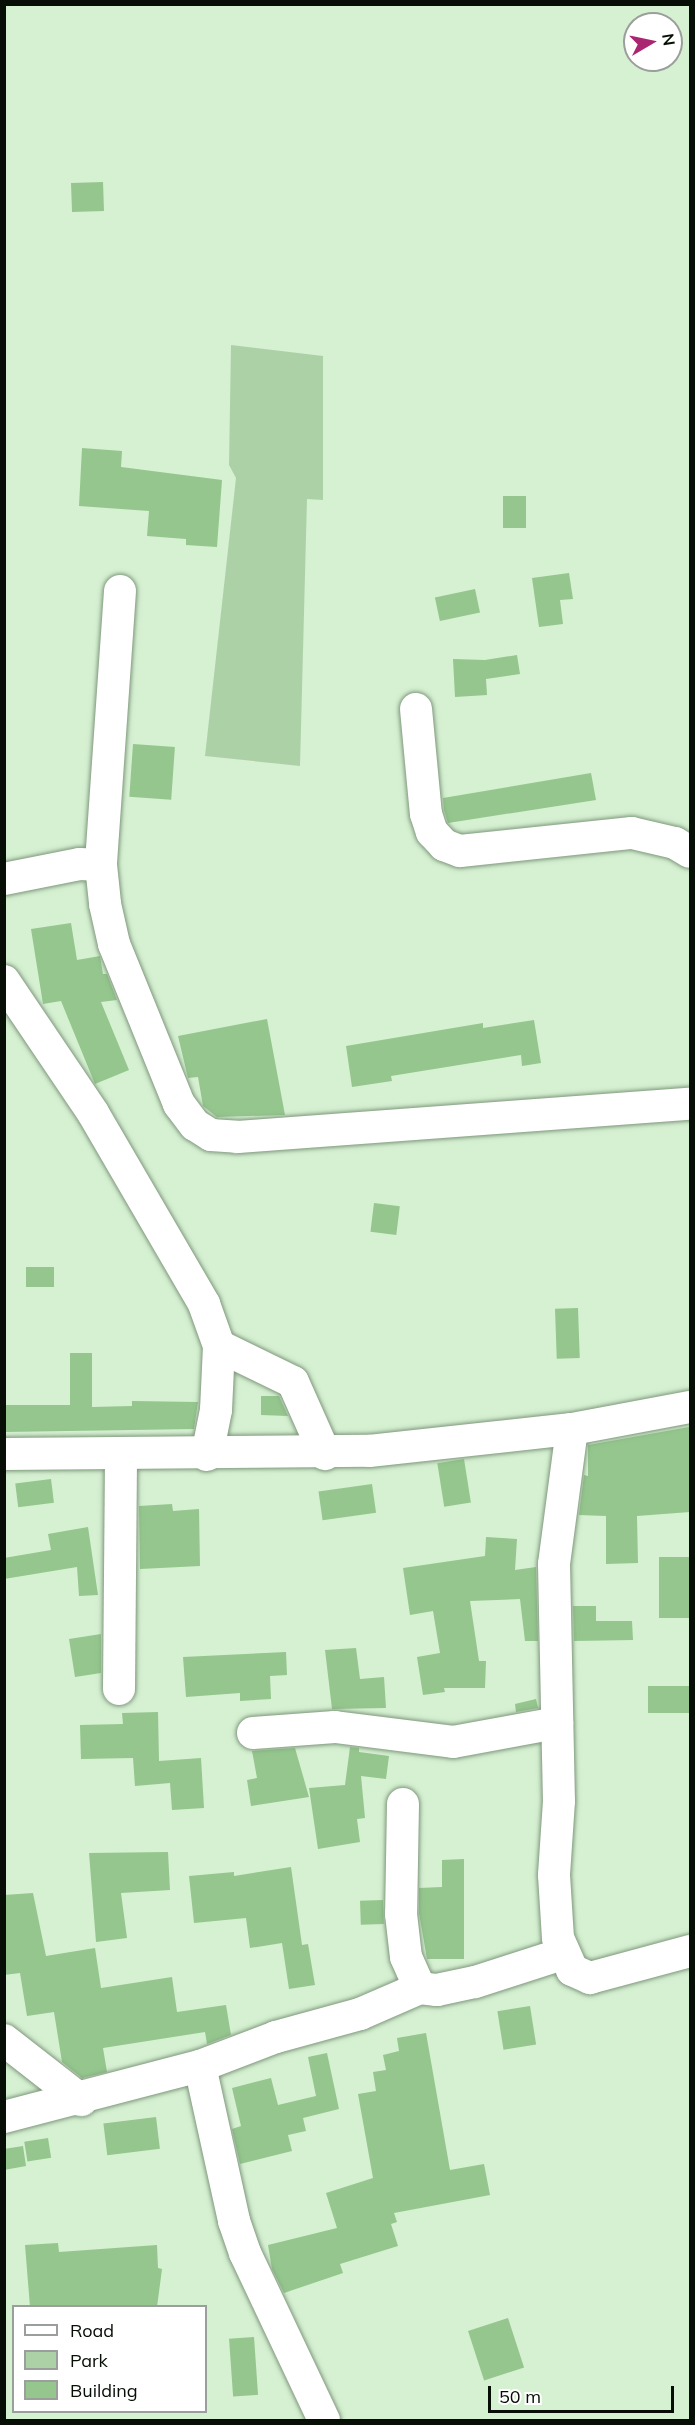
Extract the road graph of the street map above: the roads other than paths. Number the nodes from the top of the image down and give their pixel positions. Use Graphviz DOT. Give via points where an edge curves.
graph roads {
  1 [pos="120,591"];
  2 [pos="416,709"];
  3 [pos="690,852"];
  4 [pos="101,866"];
  5 [pos="4,879"];
  6 [pos="4,981"];
  7 [pos="690,1104"];
  8 [pos="219,1346"];
  9 [pos="690,1407"];
  10 [pos="572,1429"];
  11 [pos="4,1454"];
  12 [pos="326,1454"];
  13 [pos="207,1455"];
  14 [pos="121,1456"];
  15 [pos="119,1689"];
  16 [pos="557,1723"];
  17 [pos="253,1733"];
  18 [pos="403,1804"];
  19 [pos="690,1951"];
  20 [pos="562,1954"];
  21 [pos="420,1988"];
  22 [pos="4,2040"];
  23 [pos="200,2066"];
  24 [pos="81,2100"];
  25 [pos="4,2117"];
  26 [pos="324,2421"];
  1 -- 4 [label="street"];
  2 -- 3 [label="street" via="426,814 432,832 444,844 460,851 632,833 675,843"];
  4 -- 5 [label="street" via="80,864"];
  4 -- 7 [label="street" via="114,944 175,1093 195,1125 211,1135 237,1137"];
  6 -- 8 [label="street" via="93,1113 204,1304"];
  8 -- 12 [label="street" via="293,1382"];
  8 -- 13 [label="street" via="216,1410"];
  9 -- 10 [label="street"];
  10 -- 12 [label="street"];
  10 -- 16 [label="street" via="554,1564"];
  11 -- 14 [label="street"];
  12 -- 13 [label="street"];
  13 -- 14 [label="street"];
  14 -- 15 [label="street"];
  16 -- 17 [label="street" via="453,1742 335,1727"];
  16 -- 20 [label="street" via="555,1910"];
  18 -- 21 [label="street" via="401,1914 405,1957"];
  19 -- 20 [label="street" via="590,1978 572,1970"];
  20 -- 21 [label="street" via="475,1982 436,1990"];
  21 -- 23 [label="street" via="360,2014 276,2037"];
  22 -- 24 [label="street"];
  23 -- 24 [label="street"];
  23 -- 26 [label="street" via="234,2221 245,2253"];
  24 -- 25 [label="street"];
}
